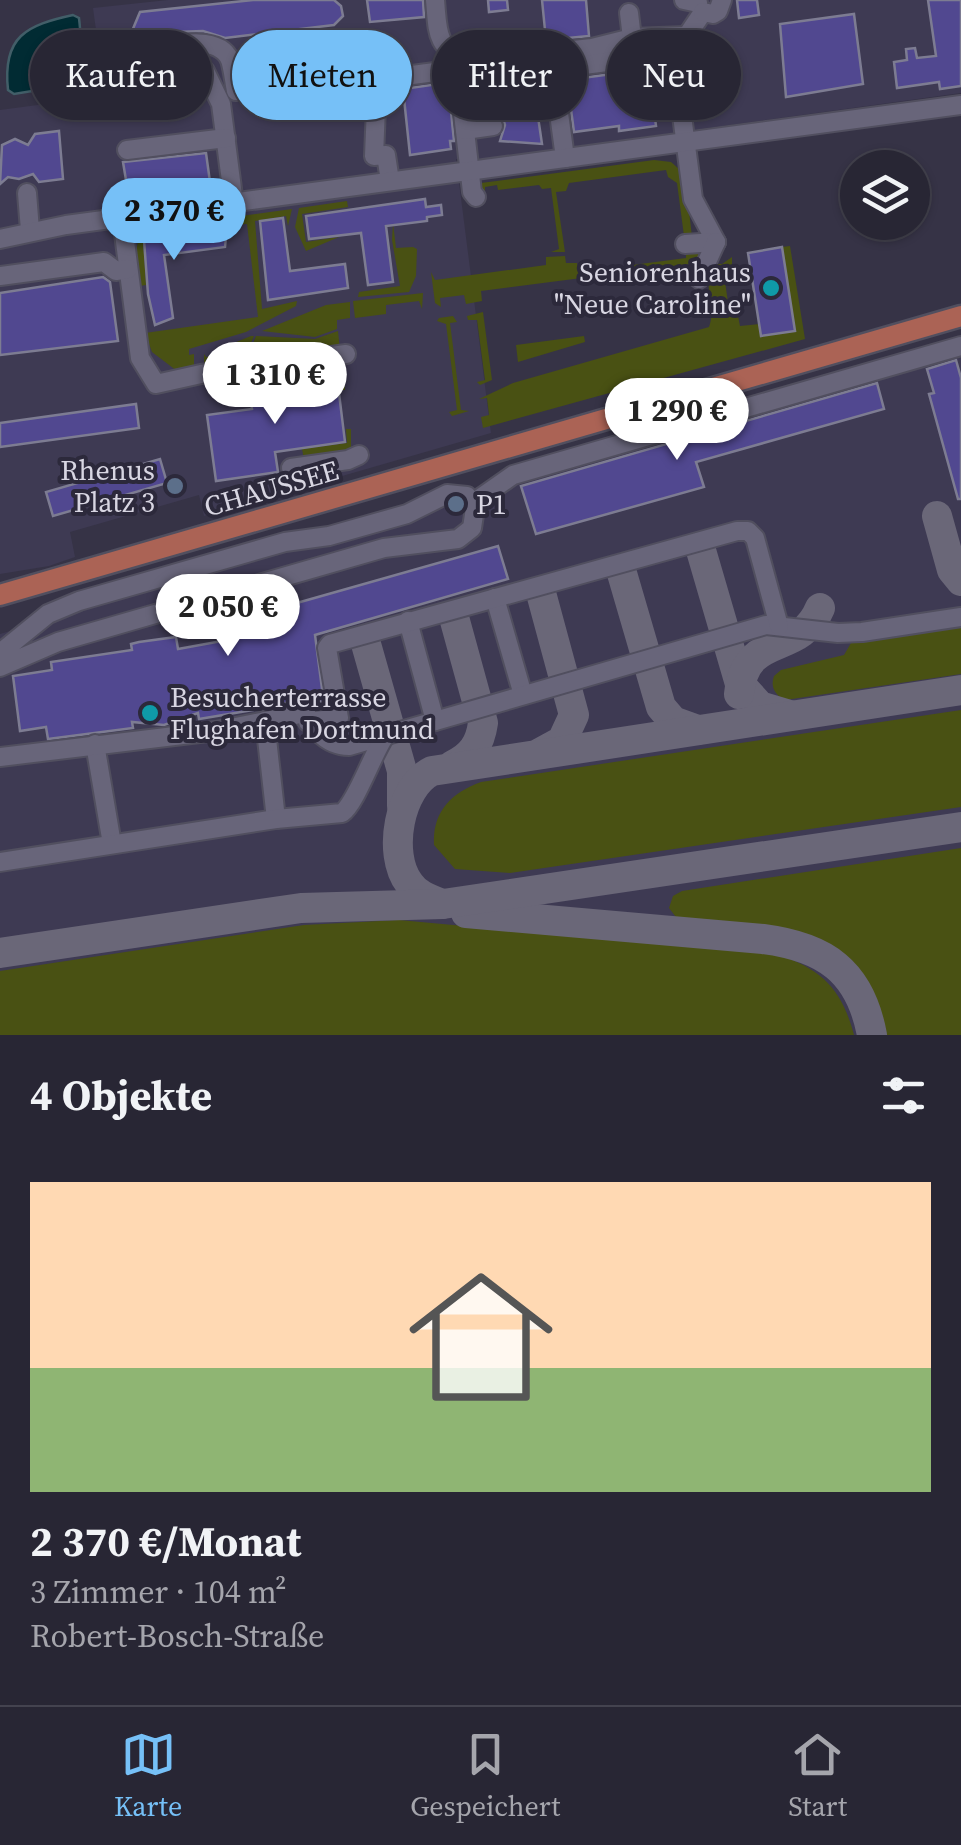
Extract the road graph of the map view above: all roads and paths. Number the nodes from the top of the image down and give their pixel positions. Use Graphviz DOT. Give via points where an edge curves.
graph roads {
  1 [pos="435,0"];
  2 [pos="722,0"];
  3 [pos="696,4"];
  4 [pos="630,13"];
  5 [pos="438,30"];
  6 [pos="631,30"];
  7 [pos="687,30"];
  8 [pos="212,46"];
  9 [pos="607,62"];
  10 [pos="432,72"];
  11 [pos="212,77"];
  12 [pos="232,83"];
  13 [pos="232,94"];
  14 [pos="232,101"];
  15 [pos="961,104"];
  16 [pos="464,120"];
  17 [pos="683,120"];
  18 [pos="493,126"];
  19 [pos="465,130"];
  20 [pos="226,138"];
  21 [pos="686,142"];
  22 [pos="127,150"];
  23 [pos="564,158"];
  24 [pos="473,170"];
  25 [pos="390,181"];
  26 [pos="27,193"];
  27 [pos="234,204"];
  28 [pos="122,218"];
  29 [pos="0,230"];
  30 [pos="30,230"];
  31 [pos="0,239"];
  32 [pos="716,242"];
  33 [pos="685,244"];
  34 [pos="128,269"];
  35 [pos="0,276"];
  36 [pos="699,278"];
  37 [pos="961,316"];
  38 [pos="961,346"];
  39 [pos="346,354"];
  40 [pos="359,456"];
  41 [pos="291,468"];
  42 [pos="473,502"];
  43 [pos="0,595"];
  44 [pos="496,598"];
  45 [pos="961,617"];
  46 [pos="408,622"];
  47 [pos="779,626"];
  48 [pos="0,653"];
  49 [pos="0,667"];
  50 [pos="524,695"];
  51 [pos="305,713"];
  52 [pos="265,721"];
  53 [pos="435,722"];
  54 [pos="386,736"];
  55 [pos="96,744"];
  56 [pos="338,746"];
  57 [pos="0,757"];
  58 [pos="360,782"];
  59 [pos="276,819"];
  60 [pos="112,844"];
  61 [pos="0,862"];
  1 -- 5 [label="street"];
  2 -- 3 [label="street" via="712,14"];
  3 -- 7 [label="street"];
  4 -- 6 [label="street"];
  8 -- 12 [label="street" via="230,60"];
  9 -- 23 [label="street" via="553,69"];
  10 -- 25 [label="street" via="377,83 374,156 386,155"];
  11 -- 13 [label="street"];
  14 -- 20 [label="street"];
  15 -- 21 [label="street"];
  16 -- 19 [label="street"];
  17 -- 21 [label="street"];
  18 -- 19 [label="street"];
  19 -- 24 [label="street"];
  20 -- 22 [label="street"];
  20 -- 27 [label="street"];
  21 -- 23 [label="street"];
  21 -- 32 [label="street" via="693,199"];
  23 -- 24 [label="street"];
  24 -- 25 [label="street"];
  25 -- 27 [label="street"];
  26 -- 30 [label="street"];
  27 -- 28 [label="street"];
  28 -- 30 [label="street"];
  28 -- 34 [label="street"];
  29 -- 30 [label="street"];
  30 -- 31 [label="street"];
  32 -- 33 [label="street"];
  32 -- 36 [label="street"];
  34 -- 35 [label="street" via="104,262"];
  34 -- 39 [label="street" via="140,358 156,384"];
  37 -- 43 [label="main road, CHAUSSEE"];
  38 -- 42 [label="street" via="513,474"];
  40 -- 41 [label="street"];
  42 -- 48 [label="street" via="447,494 407,514 66,606"];
  42 -- 49 [label="street" via="472,528 458,539 384,548 58,642"];
  44 -- 46 [label="street"];
  44 -- 47 [label="street" via="742,530 756,538"];
  44 -- 50 [label="street"];
  45 -- 47 [label="street" via="862,632"];
  46 -- 51 [label="street" via="328,645 339,718"];
  46 -- 53 [label="street"];
  47 -- 50 [label="street"];
  50 -- 53 [label="street"];
  51 -- 52 [label="street"];
  51 -- 56 [label="street"];
  52 -- 55 [label="street"];
  52 -- 59 [label="street"];
  53 -- 54 [label="street"];
  54 -- 56 [label="street"];
  54 -- 58 [label="street"];
  55 -- 57 [label="street"];
  55 -- 60 [label="street"];
  56 -- 58 [label="street"];
  58 -- 59 [label="street" via="342,813"];
  59 -- 60 [label="street"];
  60 -- 61 [label="street"];
}
